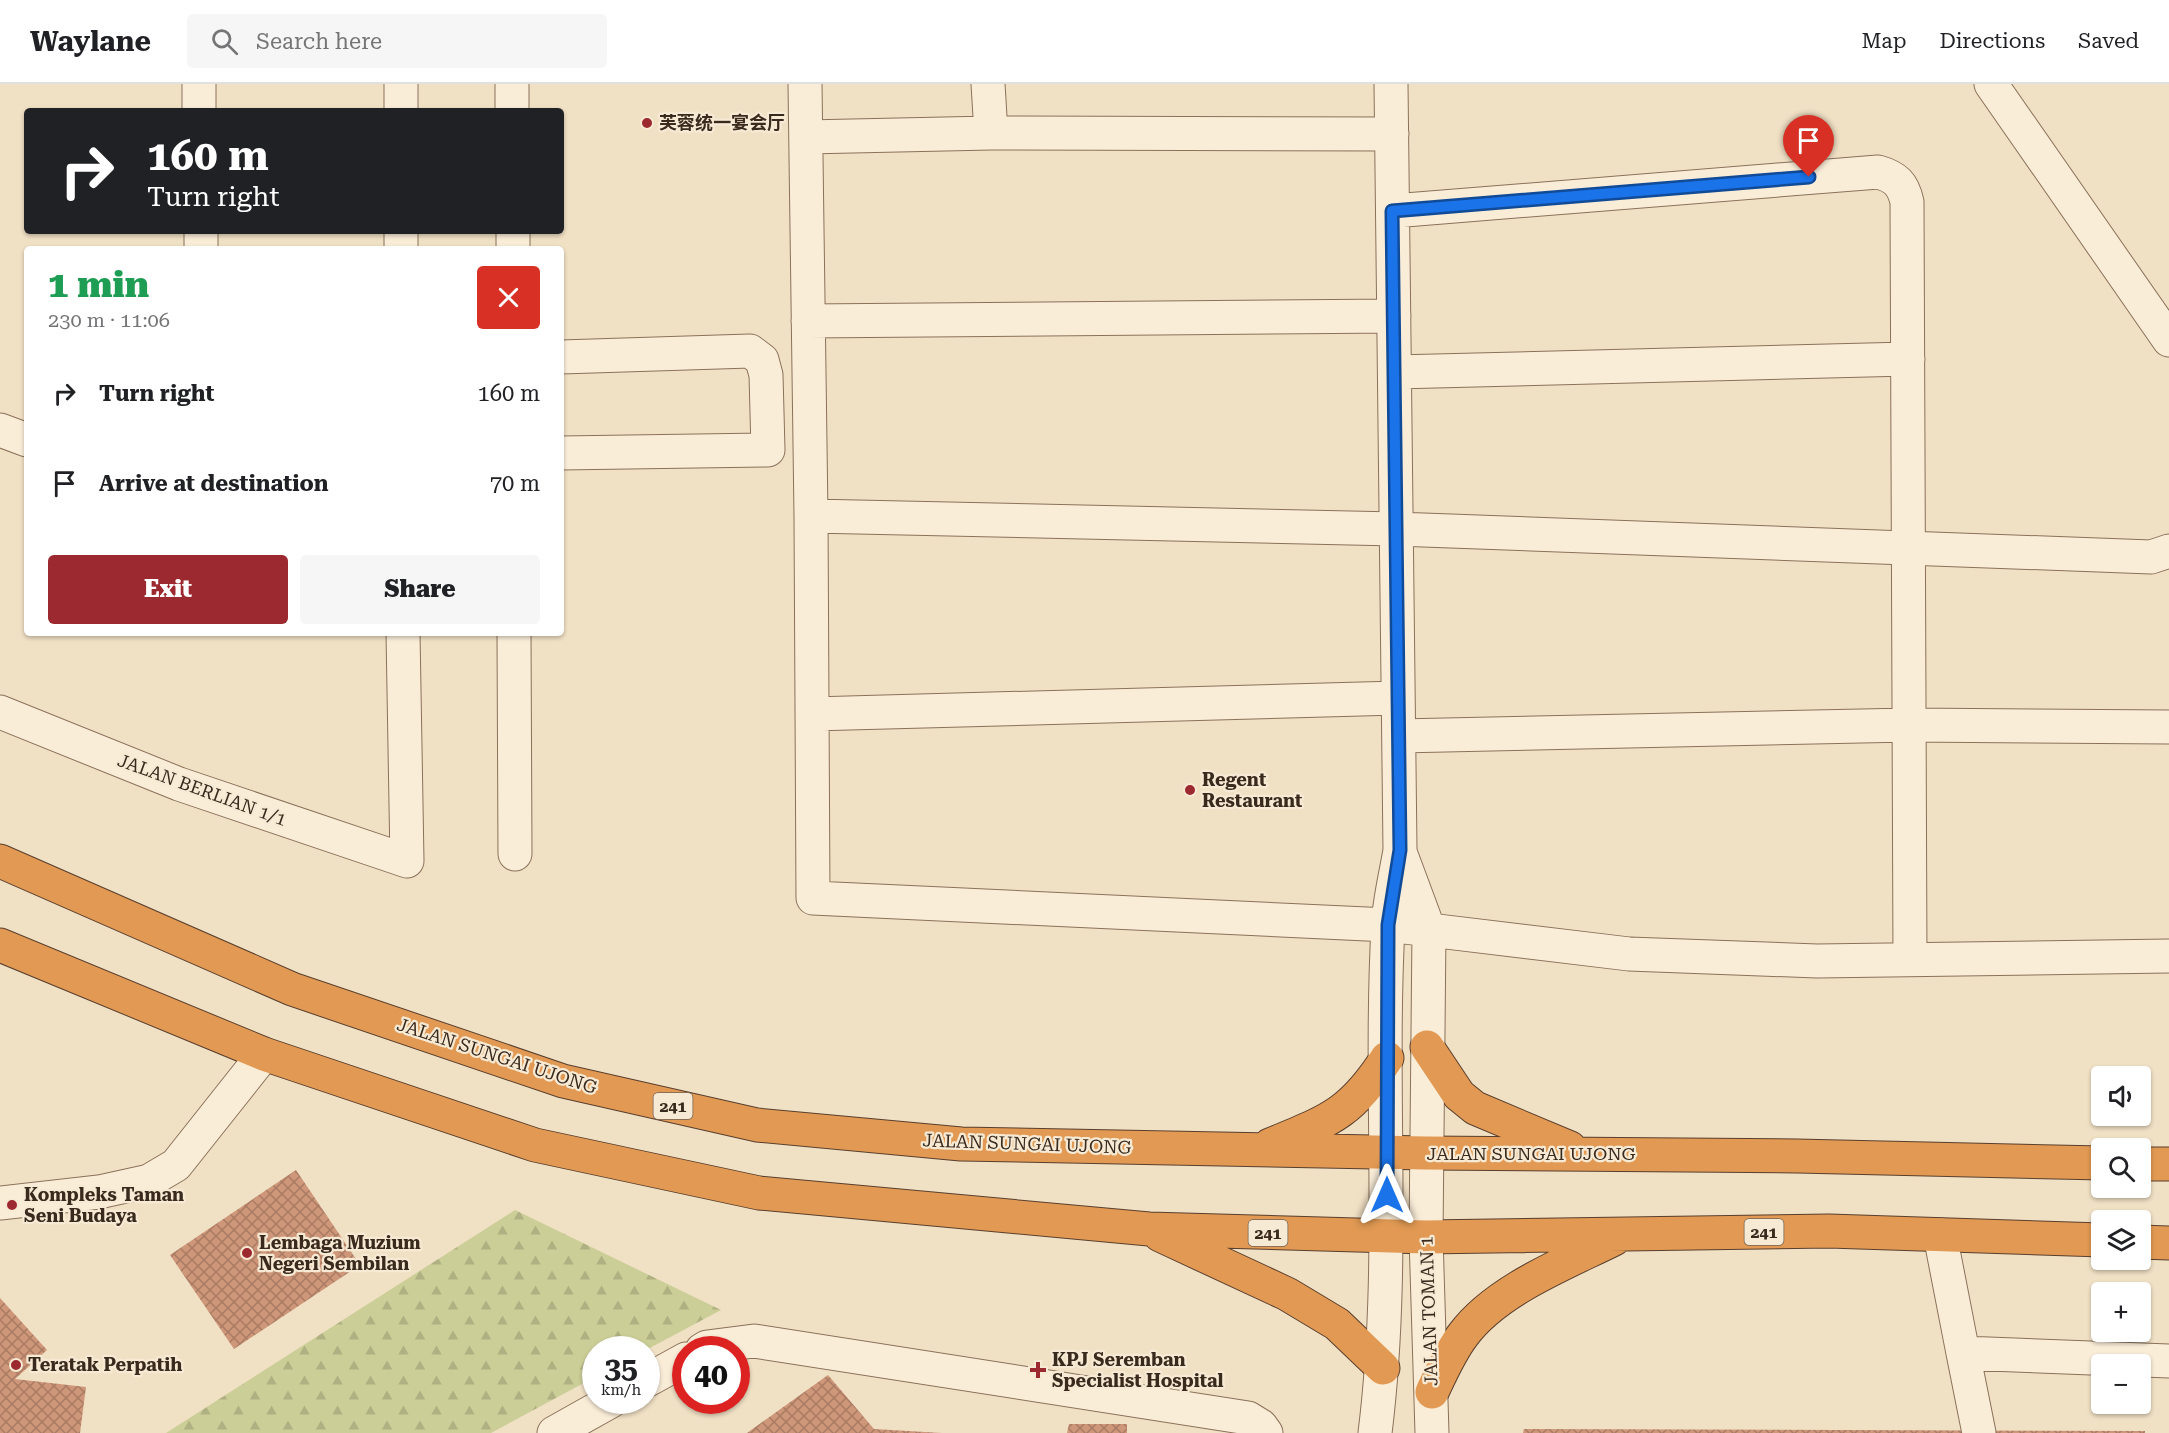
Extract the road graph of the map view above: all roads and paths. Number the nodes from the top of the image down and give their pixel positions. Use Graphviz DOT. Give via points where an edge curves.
graph roads {
  1 [pos="199,84"];
  2 [pos="401,84"];
  3 [pos="512,84"];
  4 [pos="805,84"];
  5 [pos="988,84"];
  6 [pos="1391,84"];
  7 [pos="1991,84"];
  8 [pos="199,108"];
  9 [pos="401,108"];
  10 [pos="512,108"];
  11 [pos="991,133"];
  12 [pos="1392,134"];
  13 [pos="806,137"];
  14 [pos="1392,211"];
  15 [pos="1394,316"];
  16 [pos="808,321"];
  17 [pos="2169,340"];
  18 [pos="564,357"];
  19 [pos="1908,359"];
  20 [pos="1395,372"];
  21 [pos="0,430"];
  22 [pos="24,439"];
  23 [pos="564,453"];
  24 [pos="811,516"];
  25 [pos="1396,529"];
  26 [pos="1908,548"];
  27 [pos="2169,551"];
  28 [pos="403,636"];
  29 [pos="514,636"];
  30 [pos="1398,698"];
  31 [pos="0,712"];
  32 [pos="812,714"];
  33 [pos="1909,725"];
  34 [pos="2169,727"];
  35 [pos="1399,735"];
  36 [pos="1400,850"];
  37 [pos="515,854"];
  38 [pos="0,861"];
  39 [pos="1388,925"];
  40 [pos="1428,930"];
  41 [pos="0,945"];
  42 [pos="2169,956"];
  43 [pos="1910,959"];
  44 [pos="1427,1047"];
  45 [pos="264,1054"];
  46 [pos="1387,1058"];
  47 [pos="1257,1150"];
  48 [pos="1387,1153"];
  49 [pos="1426,1154"];
  50 [pos="1583,1154"];
  51 [pos="2091,1163"];
  52 [pos="2151,1164"];
  53 [pos="2169,1164"];
  54 [pos="0,1203"];
  55 [pos="1149,1229"];
  56 [pos="1940,1235"];
  57 [pos="1621,1236"];
  58 [pos="1386,1237"];
  59 [pos="1426,1238"];
  60 [pos="2091,1240"];
  61 [pos="2151,1242"];
  62 [pos="2169,1243"];
  63 [pos="750,1342"];
  64 [pos="1963,1353"];
  65 [pos="2169,1361"];
  66 [pos="1383,1368"];
  67 [pos="1432,1392"];
  68 [pos="588,1414"];
  69 [pos="554,1433"];
  70 [pos="1266,1433"];
  71 [pos="1375,1433"];
  72 [pos="1432,1433"];
  73 [pos="1979,1433"];
  1 -- 8 [label="street"];
  2 -- 9 [label="street"];
  3 -- 10 [label="street"];
  4 -- 13 [label="street"];
  5 -- 11 [label="street"];
  6 -- 12 [label="street"];
  7 -- 17 [label="street"];
  11 -- 12 [label="street"];
  11 -- 13 [label="street"];
  12 -- 14 [label="street"];
  13 -- 16 [label="street"];
  14 -- 15 [label="street"];
  14 -- 19 [label="street" via="1878,172 1894,177 1907,202"];
  15 -- 16 [label="street"];
  15 -- 20 [label="street"];
  16 -- 24 [label="street"];
  18 -- 23 [label="street" via="750,351 762,360 766,375 768,450"];
  19 -- 20 [label="street"];
  19 -- 26 [label="street"];
  20 -- 25 [label="street"];
  21 -- 22 [label="street"];
  24 -- 25 [label="street"];
  24 -- 32 [label="street"];
  25 -- 26 [label="street"];
  25 -- 30 [label="street"];
  26 -- 27 [label="street" via="2151,557"];
  26 -- 33 [label="street"];
  28 -- 31 [label="street, JALAN BERLIAN 1/1" via="407,861 179,784"];
  29 -- 37 [label="street"];
  30 -- 32 [label="street"];
  30 -- 35 [label="street"];
  32 -- 39 [label="street" via="813,898"];
  33 -- 34 [label="street"];
  33 -- 35 [label="street"];
  33 -- 43 [label="street"];
  35 -- 36 [label="street"];
  36 -- 39 [label="street"];
  36 -- 40 [label="street, JALAN TOMAN 1"];
  38 -- 47 [label="highway, JALAN SUNGAI UJONG / 241" via="292,989 563,1081 757,1125 961,1144"];
  39 -- 40 [label="street"];
  39 -- 46 [label="street"];
  40 -- 43 [label="street" via="1629,954 1817,961"];
  40 -- 44 [label="street, JALAN TOMAN 1"];
  41 -- 45 [label="highway, 241"];
  42 -- 43 [label="street"];
  44 -- 49 [label="street, JALAN TOMAN 1"];
  44 -- 50 [label="highway" via="1459,1095 1475,1108"];
  45 -- 54 [label="street" via="176,1165 149,1181 99,1192"];
  45 -- 55 [label="highway, 241" via="535,1145 759,1193"];
  46 -- 47 [label="highway" via="1355,1102 1320,1124"];
  46 -- 48 [label="street"];
  47 -- 48 [label="highway, JALAN SUNGAI UJONG / 241"];
  48 -- 49 [label="highway, JALAN SUNGAI UJONG / 241"];
  48 -- 58 [label="street"];
  49 -- 50 [label="highway, JALAN SUNGAI UJONG / 241"];
  49 -- 59 [label="street, JALAN TOMAN 1"];
  50 -- 51 [label="highway, JALAN SUNGAI UJONG / 241"];
  52 -- 53 [label="highway"];
  55 -- 58 [label="highway, 241"];
  55 -- 66 [label="highway" via="1287,1294 1337,1324"];
  56 -- 57 [label="highway, 241" via="1829,1231"];
  56 -- 60 [label="highway, 241"];
  56 -- 64 [label="street"];
  57 -- 59 [label="highway, 241"];
  57 -- 67 [label="highway" via="1545,1273 1480,1317 1463,1334"];
  58 -- 59 [label="highway, 241"];
  58 -- 66 [label="street"];
  59 -- 67 [label="street, JALAN TOMAN 1"];
  61 -- 62 [label="highway"];
  63 -- 70 [label="street" via="1248,1418"];
  64 -- 65 [label="street"];
  64 -- 73 [label="street"];
  66 -- 71 [label="street"];
  67 -- 72 [label="street, JALAN TOMAN 1"];
  68 -- 69 [label="street"];
}
